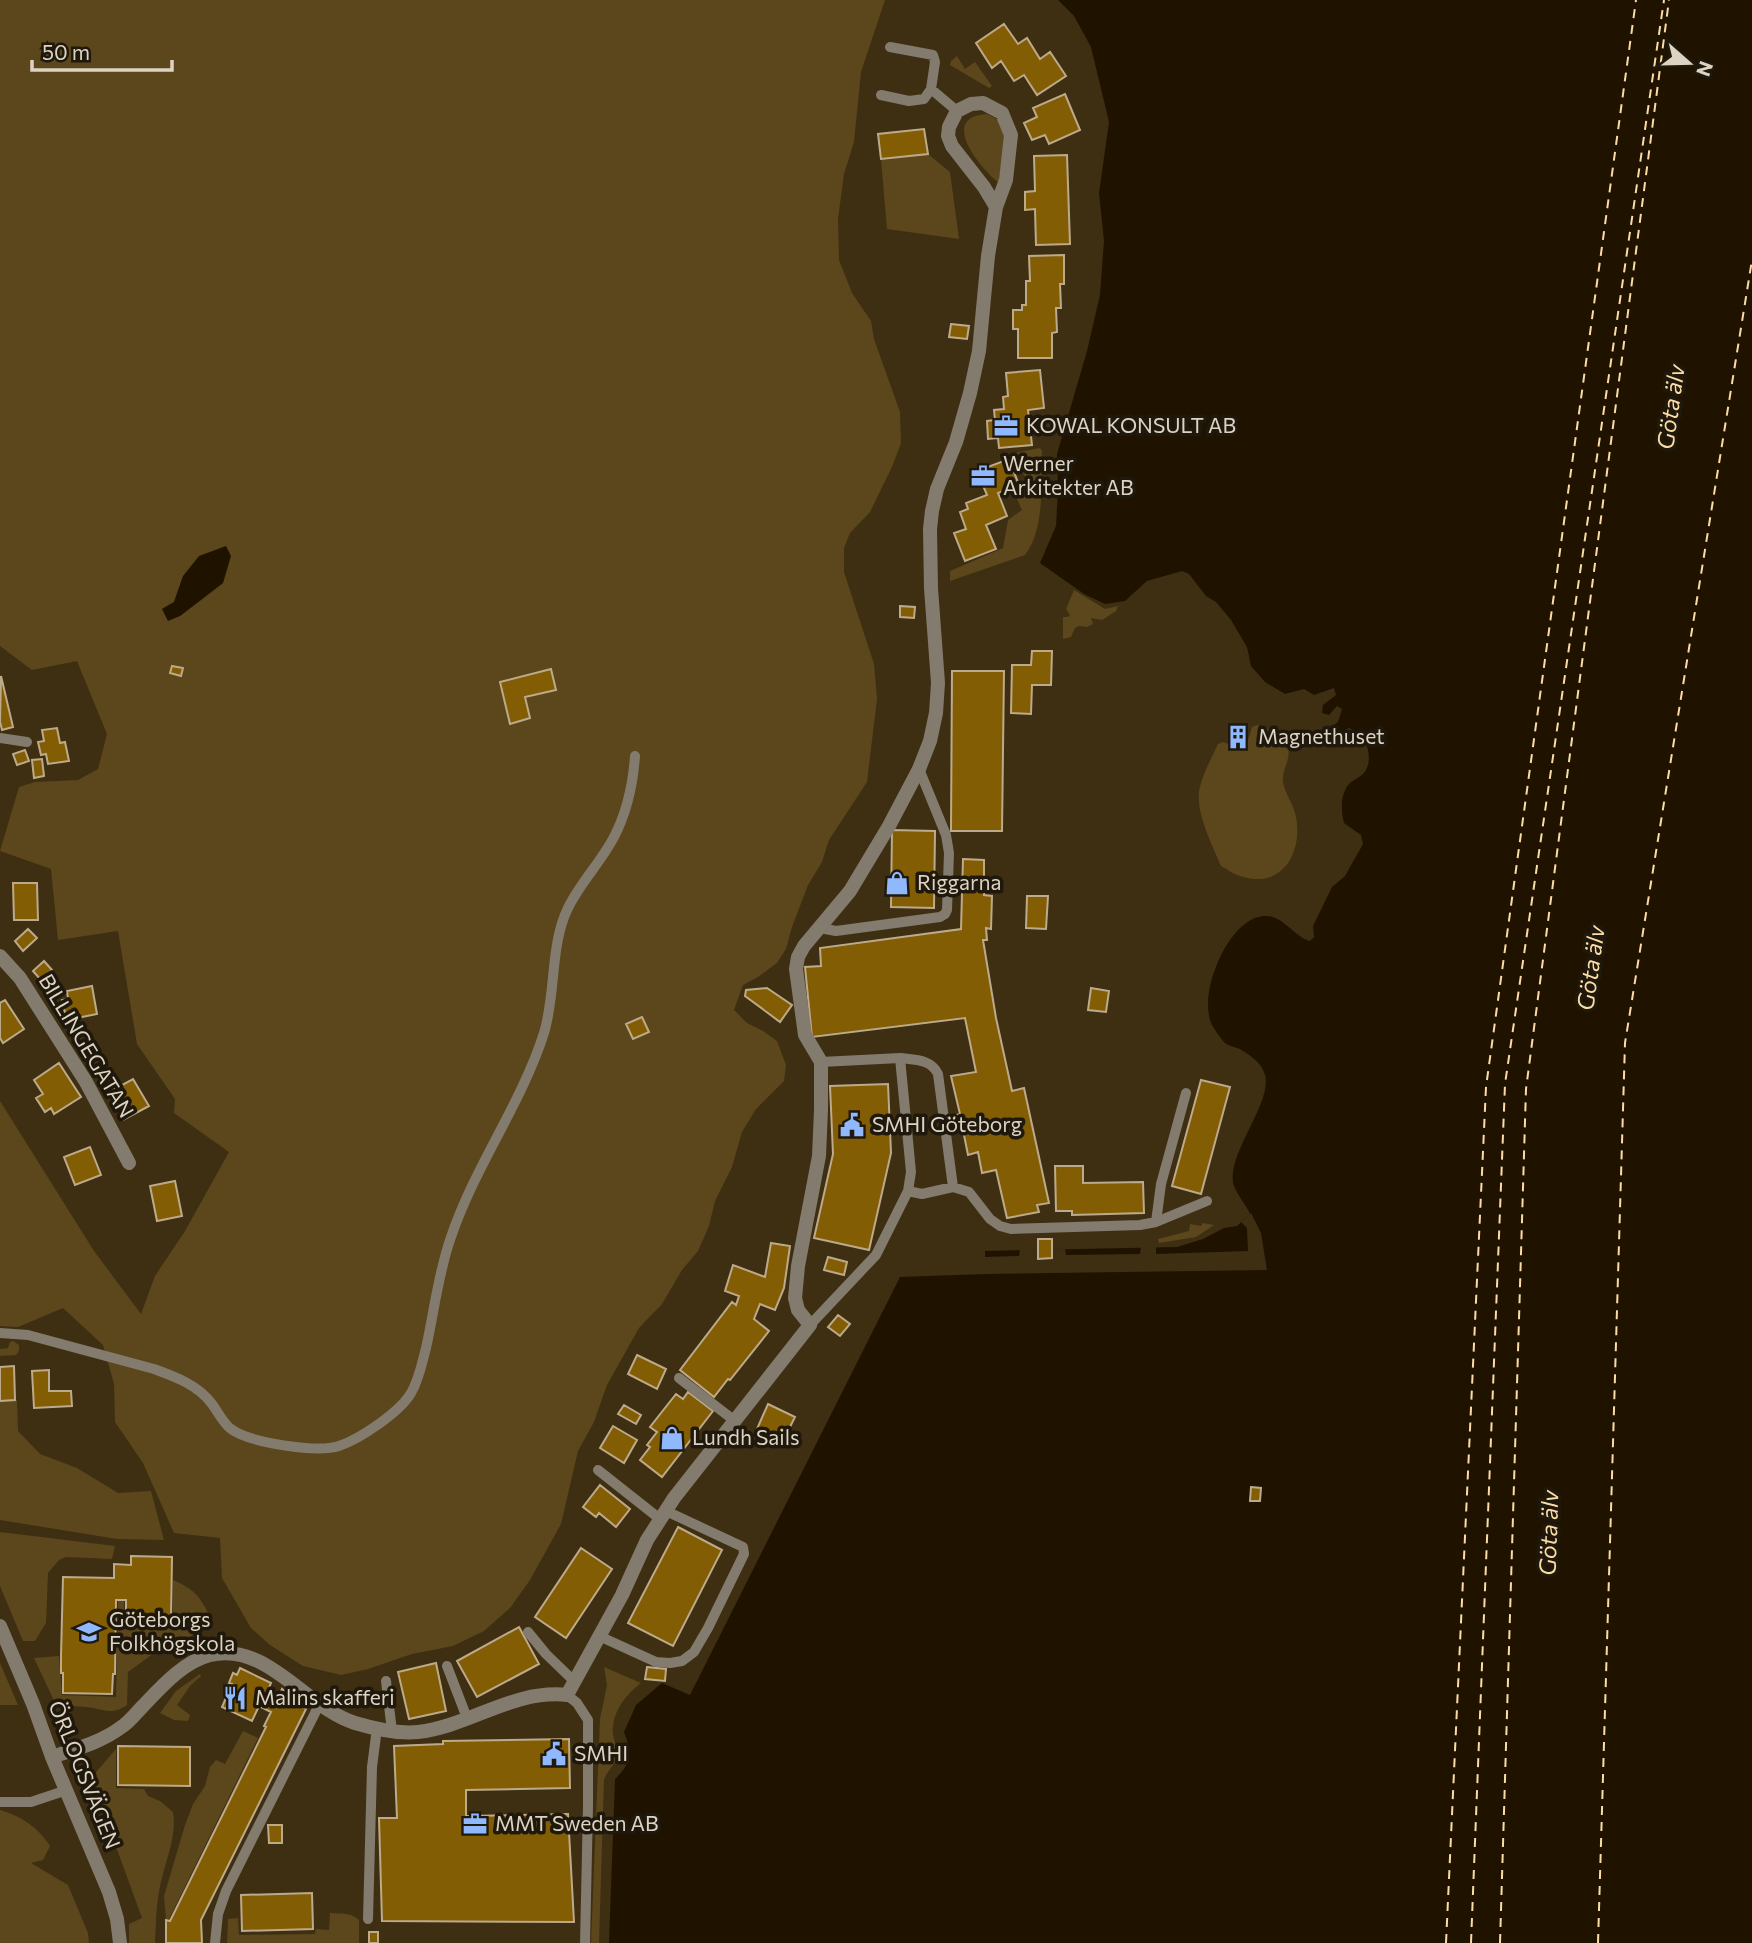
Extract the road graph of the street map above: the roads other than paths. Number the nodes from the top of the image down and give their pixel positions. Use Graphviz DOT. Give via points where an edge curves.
graph roads {
  1 [pos="890,47"];
  2 [pos="930,89"];
  3 [pos="881,95"];
  4 [pos="957,111"];
  5 [pos="996,207"];
  6 [pos="0,738"];
  7 [pos="27,742"];
  8 [pos="635,756"];
  9 [pos="919,769"];
  10 [pos="820,928"];
  11 [pos="0,956"];
  12 [pos="900,1058"];
  13 [pos="821,1062"];
  14 [pos="1186,1093"];
  15 [pos="129,1163"];
  16 [pos="953,1187"];
  17 [pos="908,1191"];
  18 [pos="1207,1201"];
  19 [pos="1156,1222"];
  20 [pos="810,1325"];
  21 [pos="0,1333"];
  22 [pos="679,1378"];
  23 [pos="735,1421"];
  24 [pos="598,1470"];
  25 [pos="663,1515"];
  26 [pos="0,1626"];
  27 [pos="528,1632"];
  28 [pos="599,1636"];
  29 [pos="447,1666"];
  30 [pos="386,1681"];
  31 [pos="575,1682"];
  32 [pos="567,1695"];
  33 [pos="319,1706"];
  34 [pos="467,1718"];
  35 [pos="377,1728"];
  36 [pos="392,1731"];
  37 [pos="51,1757"];
  38 [pos="67,1790"];
  39 [pos="0,1802"];
  40 [pos="369,1919"];
  41 [pos="120,1943"];
  42 [pos="215,1943"];
  43 [pos="585,1943"];
  1 -- 2 [label="lane" via="933,55"];
  2 -- 3 [label="lane" via="924,99 909,101"];
  2 -- 4 [label="lane"];
  4 -- 5 [label="street" via="949,127 952,146"];
  4 -- 5 [label="street" via="983,103 1007,121 1011,135 1006,180"];
  5 -- 9 [label="street" via="979,351 956,442 932,511 936,713"];
  6 -- 7 [label="lane"];
  8 -- 21 [label="lane" via="624,816 561,925 545,1030 520,1095 461,1209 439,1275 418,1377 399,1408 337,1447 256,1441 231,1429 200,1391 174,1376 28,1335"];
  9 -- 10 [label="street" via="850,891"];
  9 -- 10 [label="lane" via="946,835 945,914 836,931"];
  10 -- 13 [label="street" via="804,946 796,969 805,1035"];
  11 -- 15 [label="street, BILLINGEGATAN" via="20,978 86,1082"];
  12 -- 13 [label="lane"];
  12 -- 16 [label="lane" via="929,1063 938,1074"];
  12 -- 17 [label="lane" via="911,1172"];
  13 -- 20 [label="street" via="819,1156 795,1298"];
  14 -- 19 [label="lane" via="1161,1184"];
  16 -- 17 [label="lane" via="922,1194"];
  16 -- 19 [label="lane" via="969,1192 990,1219 1011,1229"];
  17 -- 20 [label="lane" via="876,1255"];
  18 -- 19 [label="lane"];
  20 -- 23 [label="street"];
  22 -- 23 [label="lane"];
  23 -- 25 [label="street"];
  24 -- 25 [label="lane"];
  25 -- 28 [label="street"];
  25 -- 28 [label="lane" via="743,1547 744,1554 708,1628 689,1657 670,1663 649,1660"];
  26 -- 37 [label="street, ÖRLOGSVÄGEN"];
  27 -- 31 [label="lane"];
  28 -- 31 [label="street"];
  29 -- 34 [label="lane"];
  30 -- 36 [label="lane"];
  31 -- 32 [label="street"];
  32 -- 34 [label="street" via="513,1700"];
  32 -- 43 [label="lane" via="588,1720"];
  33 -- 35 [label="street" via="343,1719"];
  33 -- 37 [label="street" via="262,1663 220,1653 184,1668 121,1728"];
  33 -- 42 [label="lane" via="226,1891"];
  34 -- 36 [label="street" via="419,1732"];
  35 -- 36 [label="street"];
  35 -- 40 [label="lane"];
  37 -- 38 [label="street, ÖRLOGSVÄGEN"];
  38 -- 39 [label="lane" via="31,1802"];
  38 -- 41 [label="street, ÖRLOGSVÄGEN" via="109,1892"];
}
